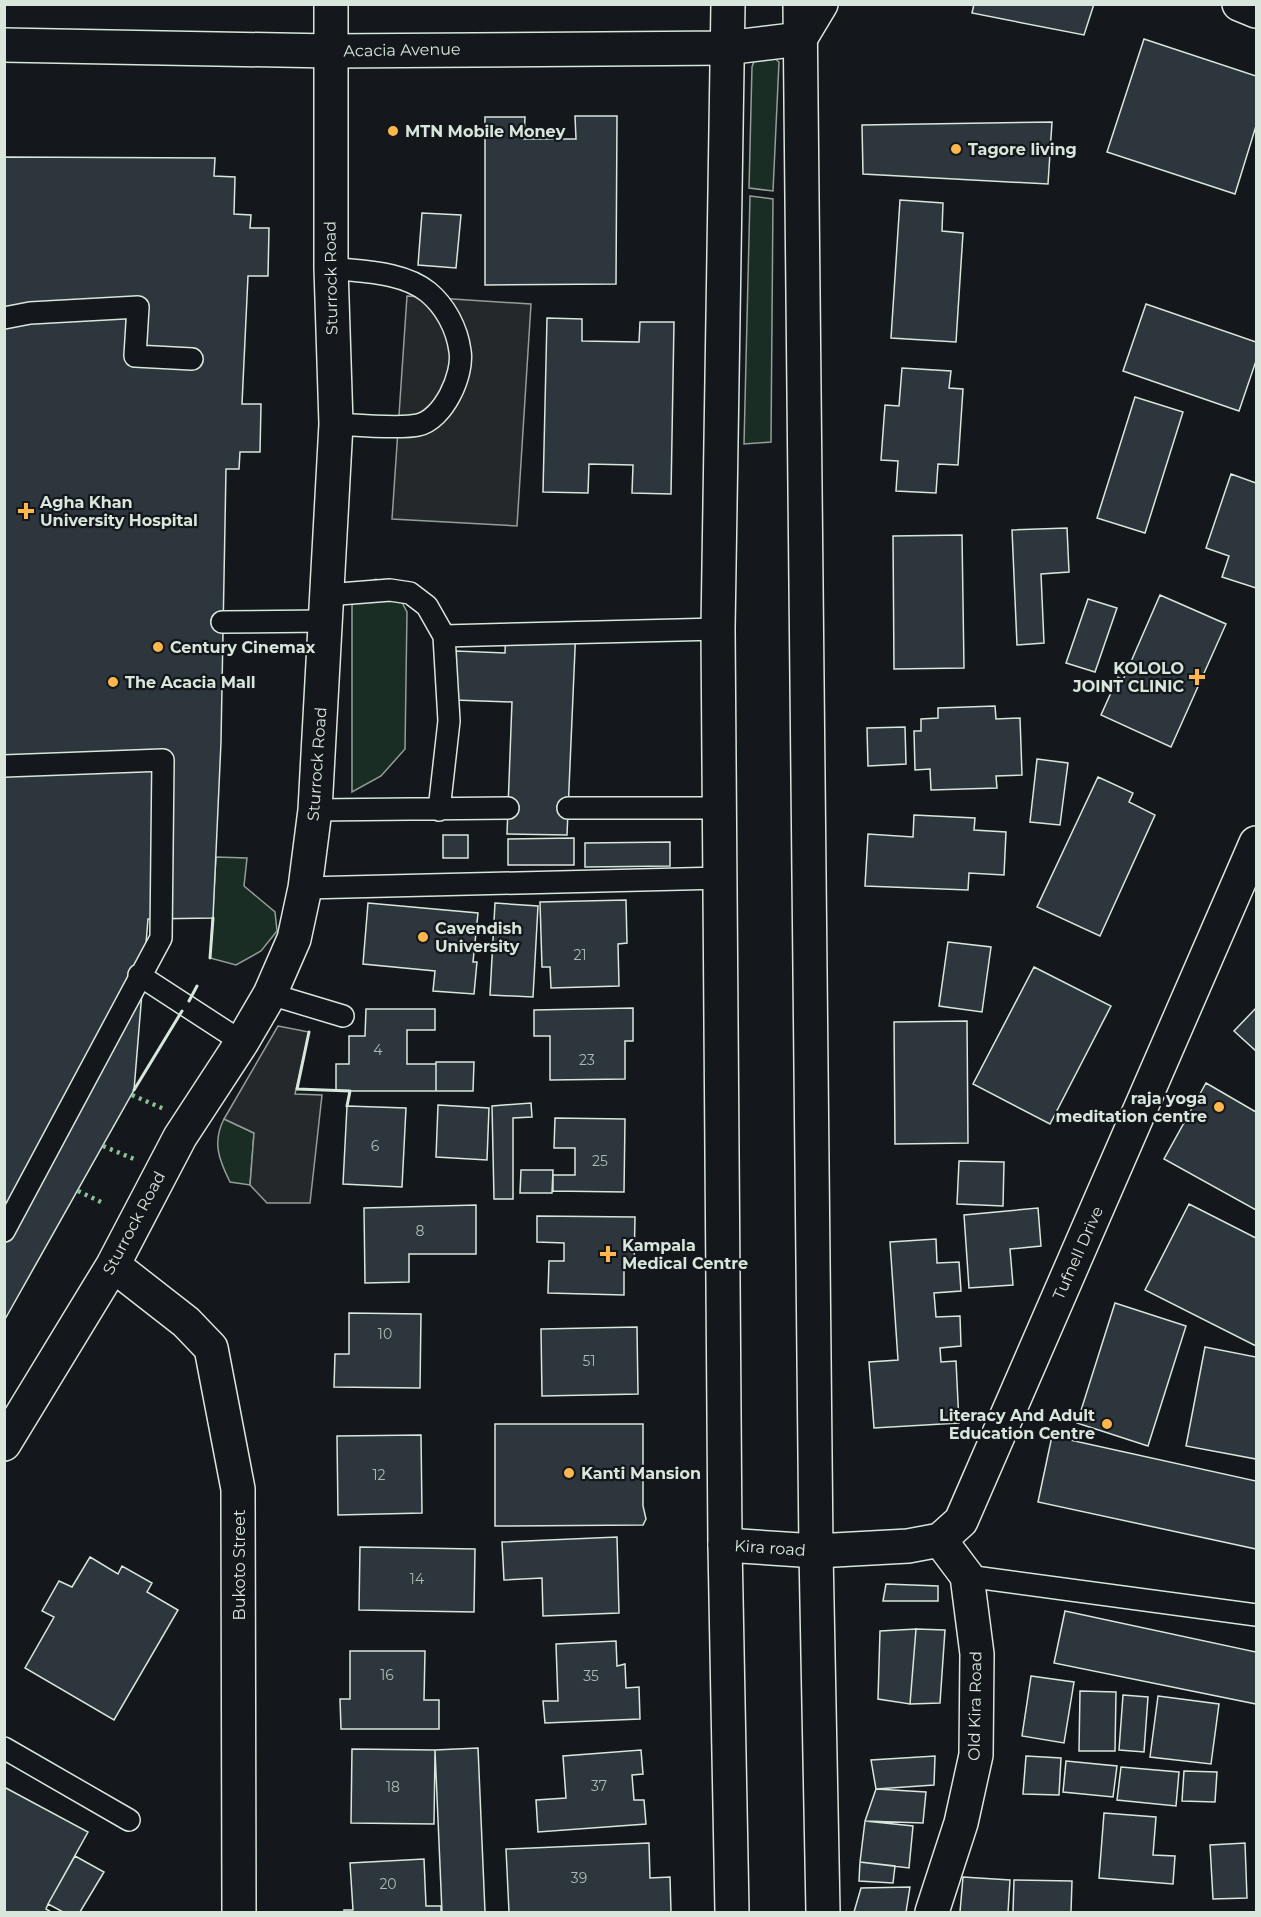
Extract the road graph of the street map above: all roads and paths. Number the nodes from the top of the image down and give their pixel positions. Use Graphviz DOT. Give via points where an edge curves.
graph roads {
  1 [pos="331,4"];
  2 [pos="728,4"];
  3 [pos="800,4"];
  4 [pos="821,4"];
  5 [pos="1239,4"];
  6 [pos="1257,10"];
  7 [pos="800,39"];
  8 [pos="4,45"];
  9 [pos="726,48"];
  10 [pos="330,51"];
  11 [pos="331,268"];
  12 [pos="4,318"];
  13 [pos="192,359"];
  14 [pos="336,424"];
  15 [pos="326,608"];
  16 [pos="222,622"];
  17 [pos="718,629"];
  18 [pos="444,636"];
  19 [pos="4,766"];
  20 [pos="508,808"];
  21 [pos="568,808"];
  22 [pos="721,808"];
  23 [pos="315,810"];
  24 [pos="440,810"];
  25 [pos="1257,843"];
  26 [pos="722,878"];
  27 [pos="305,888"];
  28 [pos="140,975"];
  29 [pos="270,994"];
  30 [pos="342,1016"];
  31 [pos="242,1042"];
  32 [pos="4,1232"];
  33 [pos="113,1265"];
  34 [pos="4,1444"];
  35 [pos="940,1540"];
  36 [pos="725,1545"];
  37 [pos="816,1551"];
  38 [pos="967,1576"];
  39 [pos="1257,1615"];
  40 [pos="4,1748"];
  41 [pos="129,1820"];
  42 [pos="239,1912"];
  43 [pos="732,1912"];
  44 [pos="823,1912"];
  45 [pos="932,1912"];
  1 -- 10 [label="main road, Sturrock Road"];
  2 -- 9 [label="main road"];
  3 -- 7 [label="main road"];
  4 -- 7 [label="main road"];
  5 -- 6 [label="main road"];
  7 -- 9 [label="main road, Acacia Avenue"];
  7 -- 37 [label="main road"];
  8 -- 10 [label="main road, Acacia Avenue"];
  9 -- 10 [label="main road, Acacia Avenue"];
  9 -- 17 [label="main road"];
  10 -- 11 [label="main road, Sturrock Road"];
  11 -- 14 [label="main road, Sturrock Road"];
  11 -- 14 [label="lane" via="392,276 427,291 453,322 461,353 453,389 438,415 418,425"];
  12 -- 13 [label="lane" via="138,307 135,356"];
  14 -- 15 [label="main road, Sturrock Road"];
  15 -- 16 [label="lane"];
  15 -- 18 [label="lane" via="390,590 411,593 427,606"];
  15 -- 23 [label="main road, Sturrock Road"];
  17 -- 18 [label="lane"];
  17 -- 22 [label="main road"];
  18 -- 24 [label="lane" via="449,722"];
  19 -- 28 [label="lane" via="164,760 161,938"];
  20 -- 24 [label="lane"];
  21 -- 22 [label="lane"];
  22 -- 26 [label="main road"];
  23 -- 24 [label="lane"];
  23 -- 27 [label="main road, Sturrock Road"];
  25 -- 35 [label="main road, Tufnell Drive" via="961,1521"];
  26 -- 27 [label="lane"];
  26 -- 36 [label="main road"];
  27 -- 29 [label="main road, Sturrock Road" via="294,939"];
  28 -- 31 [label="lane"];
  28 -- 32 [label="lane"];
  29 -- 30 [label="lane"];
  29 -- 31 [label="main road, Sturrock Road"];
  31 -- 33 [label="main road, Sturrock Road" via="180,1137"];
  33 -- 34 [label="main road, Sturrock Road"];
  33 -- 42 [label="main road, Bukoto Street" via="186,1322 211,1348 238,1489"];
  35 -- 37 [label="main road" via="908,1546"];
  35 -- 38 [label="main road, Old Kira Road"];
  36 -- 37 [label="main road, Kira road"];
  36 -- 43 [label="main road"];
  37 -- 44 [label="main road"];
  38 -- 39 [label="lane"];
  38 -- 45 [label="main road, Old Kira Road" via="977,1654 976,1755 961,1823"];
  40 -- 41 [label="lane"];
}
